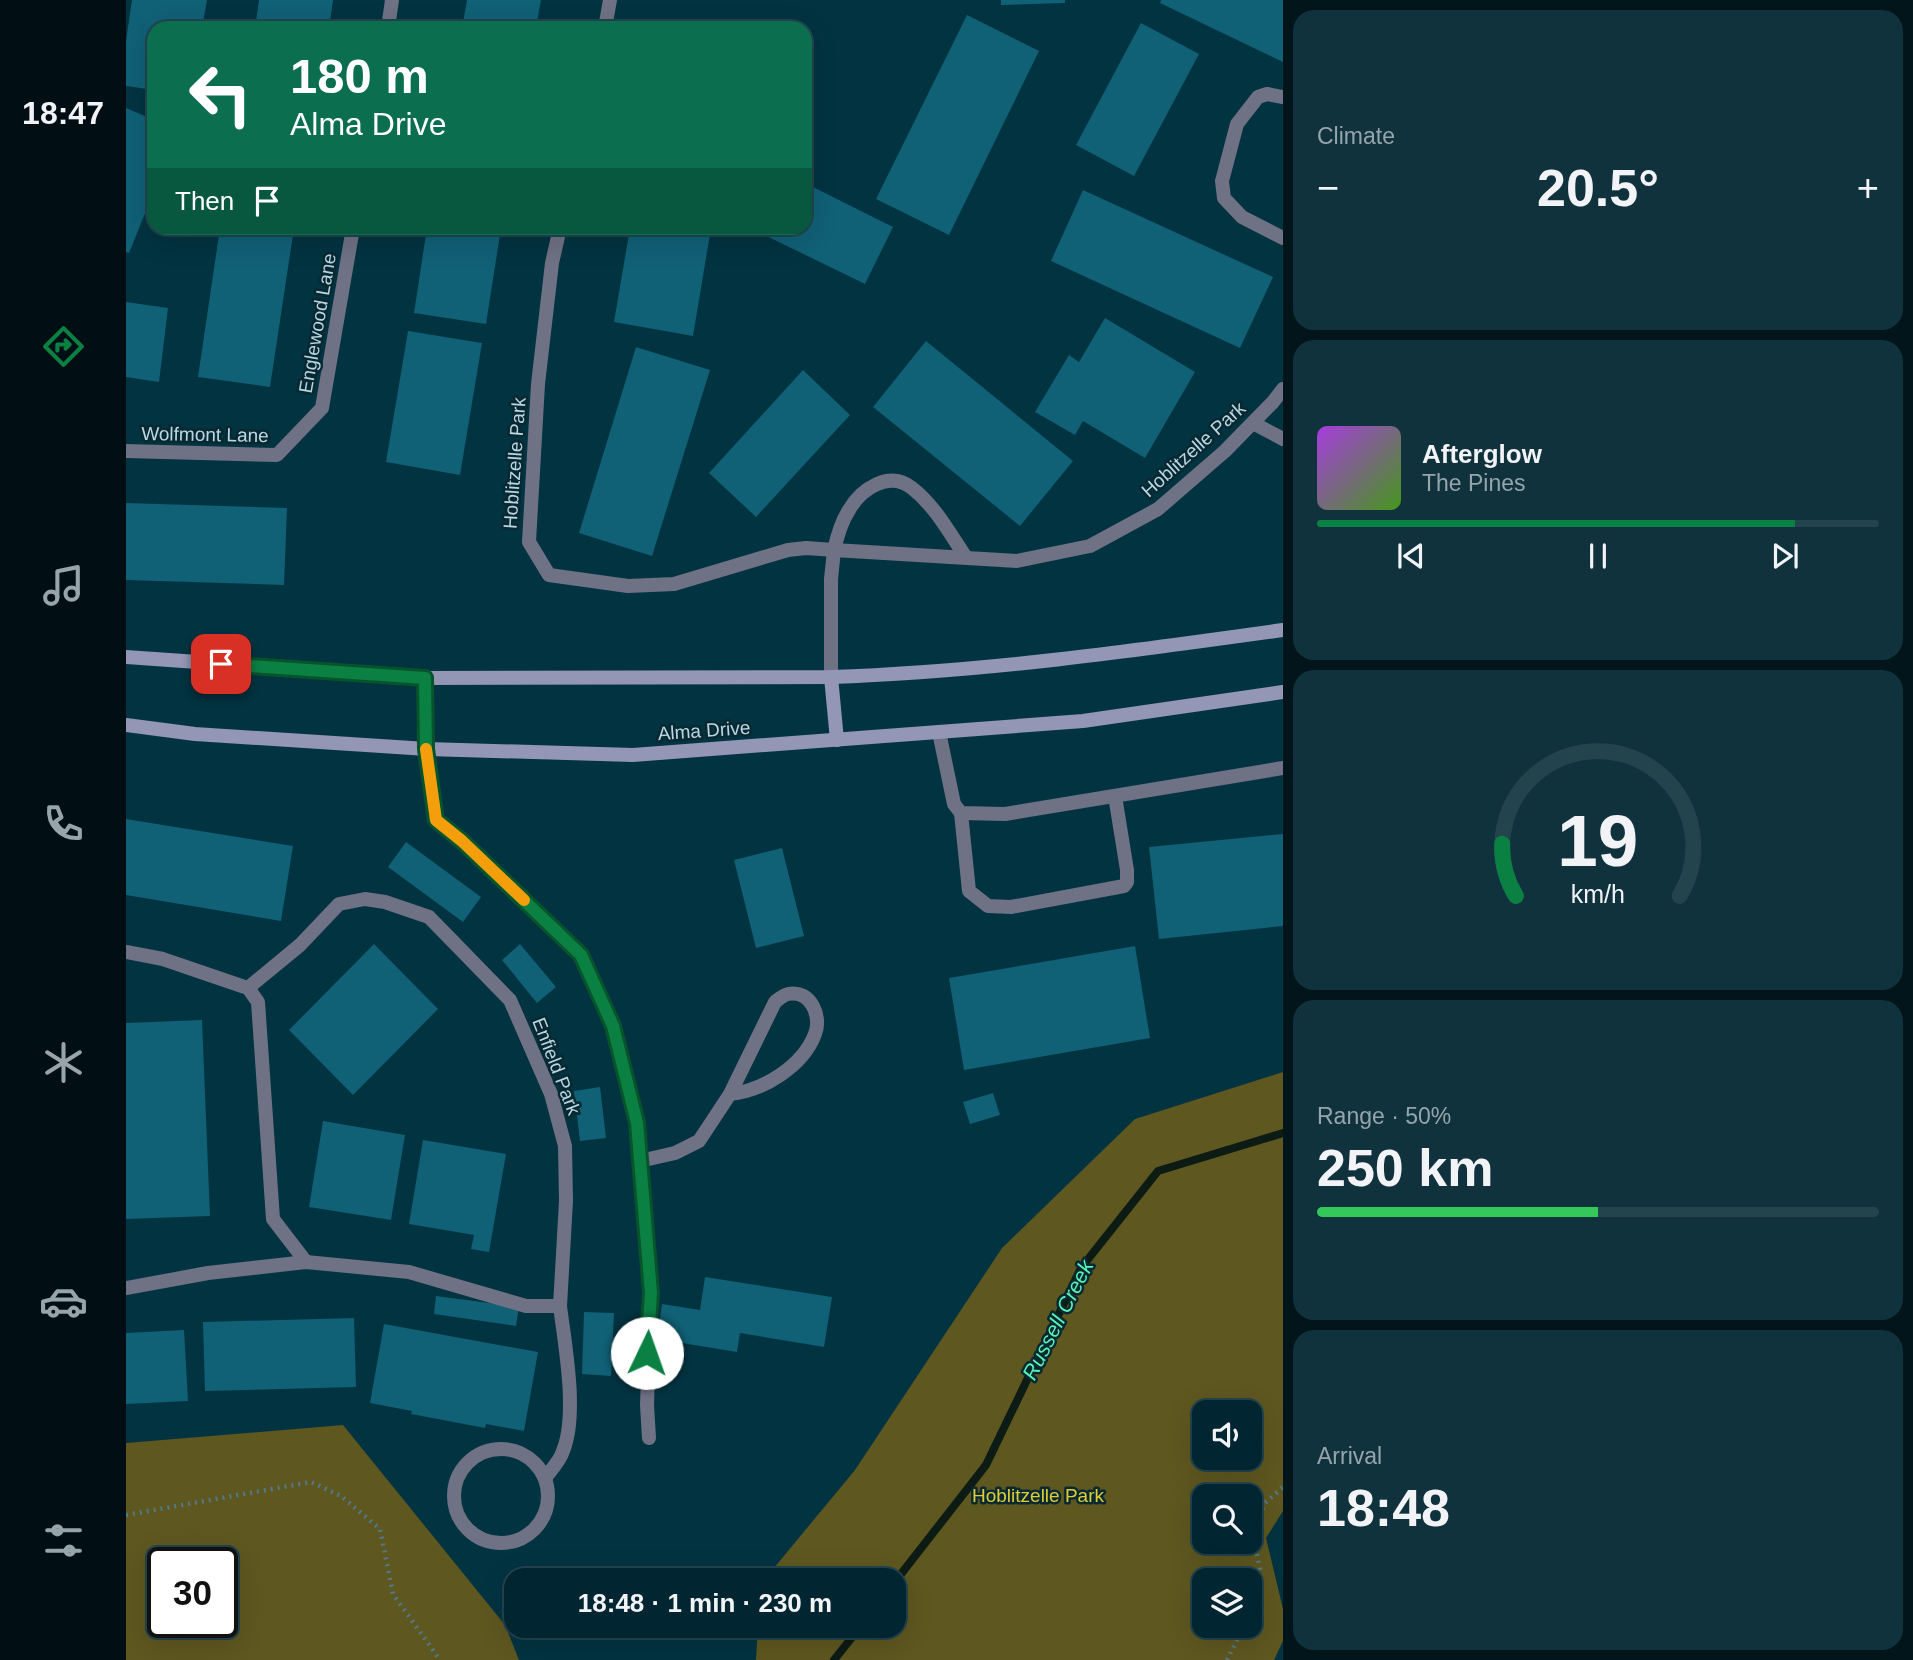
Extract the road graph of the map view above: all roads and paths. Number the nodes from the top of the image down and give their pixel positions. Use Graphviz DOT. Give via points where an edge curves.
graph roads {
  1 [pos="393,0"];
  2 [pos="610,0"];
  3 [pos="389,21"];
  4 [pos="606,21"];
  5 [pos="1283,97"];
  6 [pos="352,235"];
  7 [pos="558,235"];
  8 [pos="1283,238"];
  9 [pos="1283,389"];
  10 [pos="310,421"];
  11 [pos="1252,423"];
  12 [pos="1283,439"];
  13 [pos="126,452"];
  14 [pos="834,551"];
  15 [pos="965,556"];
  16 [pos="1283,630"];
  17 [pos="126,657"];
  18 [pos="831,677"];
  19 [pos="425,678"];
  20 [pos="1283,692"];
  21 [pos="126,725"];
  22 [pos="939,732"];
  23 [pos="837,740"];
  24 [pos="426,749"];
  25 [pos="1283,768"];
  26 [pos="1115,796"];
  27 [pos="961,813"];
  28 [pos="126,952"];
  29 [pos="248,988"];
  30 [pos="730,1094"];
  31 [pos="640,1161"];
  32 [pos="306,1262"];
  33 [pos="126,1288"];
  34 [pos="560,1306"];
  35 [pos="649,1438"];
  36 [pos="545,1478"];
  37 [pos="1283,1487"];
  38 [pos="126,1515"];
  39 [pos="1260,1568"];
  40 [pos="1238,1638"];
  41 [pos="440,1660"];
  42 [pos="1227,1660"];
  1 -- 3 [label="street"];
  2 -- 4 [label="street"];
  5 -- 8 [label="street" via="1258,97 1237,124 1222,181 1224,198 1242,217"];
  6 -- 10 [label="street, Englewood Lane" via="322,408"];
  7 -- 14 [label="street, Hoblitzelle Park" via="538,384 529,542 549,575 628,586 674,584 788,550"];
  9 -- 11 [label="street, Hoblitzelle Park"];
  10 -- 13 [label="street, Wolfmont Lane" via="277,456"];
  11 -- 12 [label="street"];
  11 -- 15 [label="street, Hoblitzelle Park" via="1158,509 1090,546 1017,561"];
  14 -- 15 [label="street, Hoblitzelle Park"];
  14 -- 15 [label="street" via="849,509 863,492 894,480 909,485 922,497"];
  14 -- 18 [label="street"];
  16 -- 18 [label="main road" via="1096,656"];
  17 -- 19 [label="main road"];
  18 -- 19 [label="main road"];
  18 -- 23 [label="main road"];
  19 -- 24 [label="street"];
  20 -- 22 [label="main road, Alma Drive" via="1083,721"];
  21 -- 24 [label="main road, Alma Drive"];
  22 -- 23 [label="main road, Alma Drive"];
  22 -- 27 [label="street" via="954,804"];
  23 -- 24 [label="main road, Alma Drive" via="633,755"];
  24 -- 31 [label="street" via="436,820 581,955 613,1026 637,1123"];
  25 -- 26 [label="street"];
  26 -- 27 [label="street" via="1005,814"];
  26 -- 27 [label="street" via="1127,870 1124,886 1011,908 988,906 968,891"];
  28 -- 29 [label="street" via="163,959"];
  29 -- 32 [label="street" via="258,1002 274,1219"];
  29 -- 34 [label="street, Enfield Park" via="300,945 339,904 365,899 429,916 510,1000 551,1094 565,1146"];
  30 -- 30 [label="street" via="775,1002 797,993 810,1000 817,1014 816,1032 807,1049 787,1070 750,1092"];
  30 -- 31 [label="street" via="699,1141"];
  31 -- 35 [label="street" via="651,1293"];
  32 -- 33 [label="street"];
  32 -- 34 [label="street" via="409,1272 526,1306"];
  34 -- 36 [label="street, Enfield Park" via="570,1402 568,1427 563,1452"];
  36 -- 36 [label="street" via="535,1462 520,1452 484,1451 468,1461 457,1476 457,1513 482,1539 518,1540 534,1530 545,1514 549,1496"];
  37 -- 39 [label="path" via="1265,1503 1253,1536"];
  38 -- 41 [label="path" via="311,1482 341,1496 380,1529 393,1594"];
  40 -- 42 [label="path"];
}
